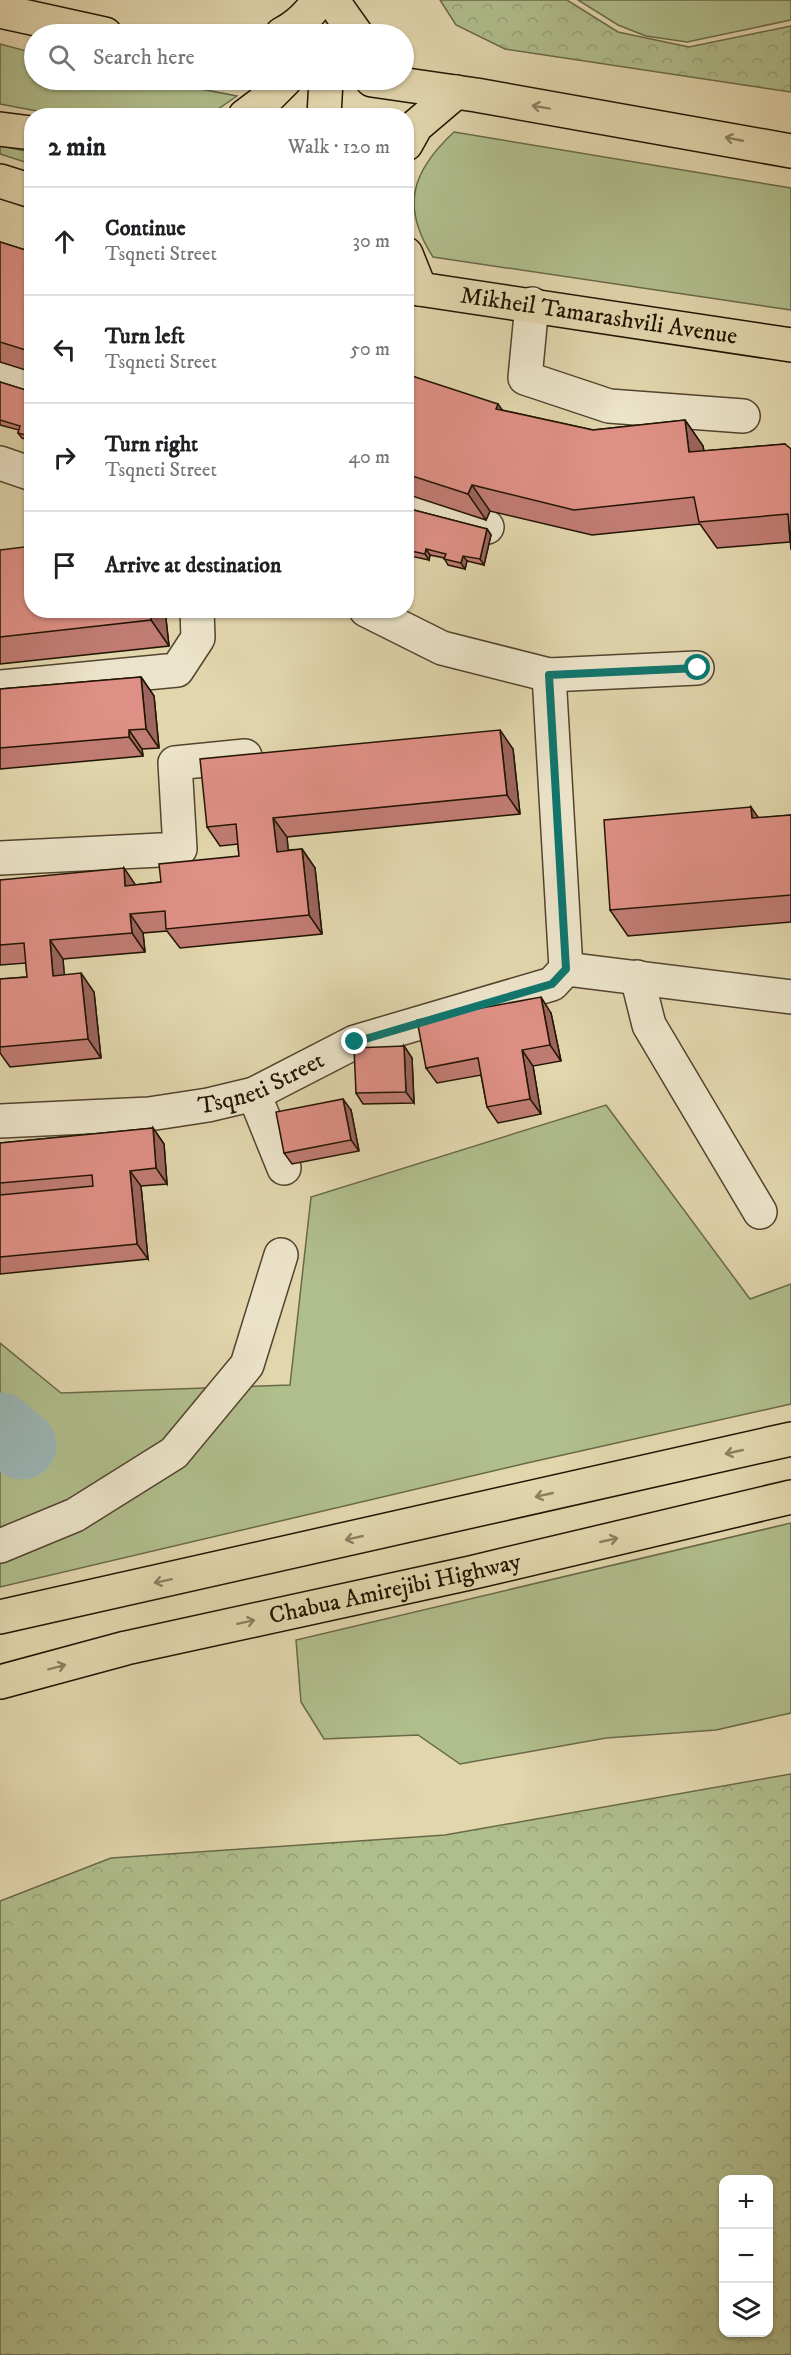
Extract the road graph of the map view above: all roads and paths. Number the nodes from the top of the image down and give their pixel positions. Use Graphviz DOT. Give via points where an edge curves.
graph roads {
  1 [pos="322,0"];
  2 [pos="332,0"];
  3 [pos="0,11"];
  4 [pos="59,24"];
  5 [pos="298,24"];
  6 [pos="314,24"];
  7 [pos="325,24"];
  8 [pos="349,24"];
  9 [pos="414,72"];
  10 [pos="414,86"];
  11 [pos="275,90"];
  12 [pos="325,90"];
  13 [pos="456,92"];
  14 [pos="256,108"];
  15 [pos="324,108"];
  16 [pos="0,129"];
  17 [pos="414,130"];
  18 [pos="24,132"];
  19 [pos="791,151"];
  20 [pos="0,181"];
  21 [pos="24,188"];
  22 [pos="414,285"];
  23 [pos="532,304"];
  24 [pos="791,345"];
  25 [pos="0,374"];
  26 [pos="24,382"];
  27 [pos="742,416"];
  28 [pos="0,463"];
  29 [pos="24,471"];
  30 [pos="414,506"];
  31 [pos="487,527"];
  32 [pos="197,618"];
  33 [pos="382,618"];
  34 [pos="698,668"];
  35 [pos="549,675"];
  36 [pos="0,687"];
  37 [pos="280,752"];
  38 [pos="0,858"];
  39 [pos="566,969"];
  40 [pos="637,977"];
  41 [pos="791,997"];
  42 [pos="254,1094"];
  43 [pos="0,1122"];
  44 [pos="284,1168"];
  45 [pos="760,1212"];
  46 [pos="280,1255"];
  47 [pos="791,1439"];
  48 [pos="791,1497"];
  49 [pos="0,1546"];
  50 [pos="0,1617"];
  51 [pos="0,1682"];
  1 -- 5 [label="main road"];
  1 -- 6 [label="main road"];
  1 -- 7 [label="main road"];
  2 -- 8 [label="main road"];
  3 -- 4 [label="main road"];
  9 -- 13 [label="main road"];
  10 -- 13 [label="main road"];
  11 -- 14 [label="main road"];
  12 -- 15 [label="main road"];
  13 -- 17 [label="main road"];
  19 -- 13 [label="main road, one-way"];
  16 -- 18 [label="main road"];
  20 -- 21 [label="main road"];
  22 -- 23 [label="main road, Mikheil Tamarashvili Avenue"];
  23 -- 24 [label="main road, Mikheil Tamarashvili Avenue"];
  23 -- 27 [label="street" via="525,378 609,406"];
  25 -- 26 [label="street"];
  28 -- 29 [label="street"];
  30 -- 31 [label="street"];
  32 -- 36 [label="street" via="198,638 177,670"];
  33 -- 35 [label="street" via="442,648"];
  34 -- 35 [label="street"];
  35 -- 39 [label="street"];
  37 -- 38 [label="street" via="175,763 180,849"];
  39 -- 40 [label="street"];
  39 -- 42 [label="street, Tsqneti Street" via="552,984 355,1042"];
  40 -- 41 [label="street"];
  40 -- 45 [label="street" via="649,1025"];
  42 -- 43 [label="street, Tsqneti Street" via="149,1114"];
  42 -- 44 [label="street"];
  46 -- 49 [label="street" via="247,1365 174,1453 75,1515"];
  47 -- 50 [label="main road, one-way"];
  51 -- 48 [label="main road, Chabua Amirejibi Highway, one-way" via="126,1648 470,1573"];
}
